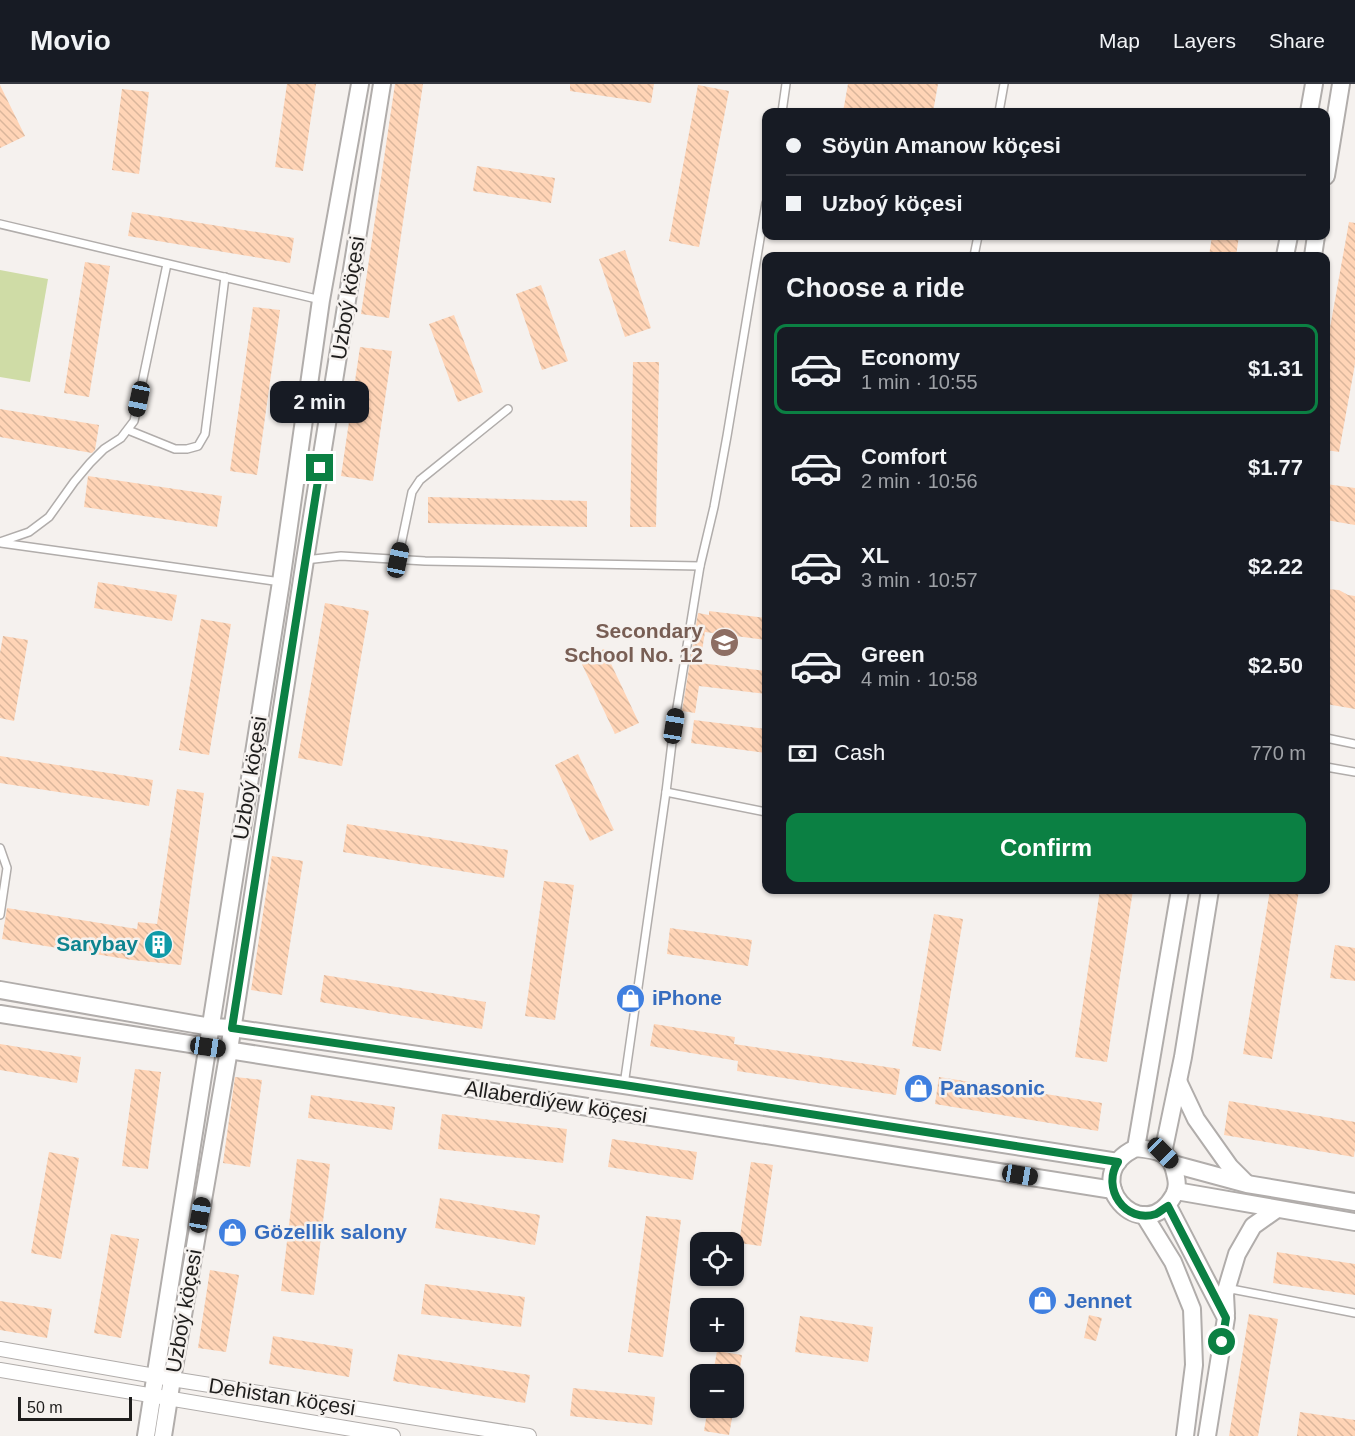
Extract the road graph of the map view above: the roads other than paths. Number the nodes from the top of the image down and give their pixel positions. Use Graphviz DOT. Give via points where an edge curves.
graph roads {
  1 [pos="360,84"];
  2 [pos="382,84"];
  3 [pos="786,84"];
  4 [pos="1004,84"];
  5 [pos="1314,84"];
  6 [pos="1341,84"];
  7 [pos="783,108"];
  8 [pos="1000,108"];
  9 [pos="1310,108"];
  10 [pos="1330,151"];
  11 [pos="0,224"];
  12 [pos="762,228"];
  13 [pos="167,264"];
  14 [pos="225,277"];
  15 [pos="321,300"];
  16 [pos="508,409"];
  17 [pos="128,430"];
  18 [pos="0,543"];
  19 [pos="305,560"];
  20 [pos="398,560"];
  21 [pos="700,566"];
  22 [pos="280,582"];
  23 [pos="1330,739"];
  24 [pos="1355,744"];
  25 [pos="1330,768"];
  26 [pos="1355,772"];
  27 [pos="666,792"];
  28 [pos="762,811"];
  29 [pos="0,848"];
  30 [pos="1179,894"];
  31 [pos="1209,894"];
  32 [pos="0,915"];
  33 [pos="0,990"];
  34 [pos="0,1014"];
  35 [pos="211,1027"];
  36 [pos="232,1028"];
  37 [pos="208,1047"];
  38 [pos="228,1050"];
  39 [pos="1178,1081"];
  40 [pos="624,1085"];
  41 [pos="1137,1148"];
  42 [pos="1168,1158"];
  43 [pos="1118,1162"];
  44 [pos="1247,1184"];
  45 [pos="1113,1190"];
  46 [pos="1172,1199"];
  47 [pos="1355,1202"];
  48 [pos="1277,1209"];
  49 [pos="1144,1215"];
  50 [pos="1355,1222"];
  51 [pos="1226,1288"];
  52 [pos="1355,1313"];
  53 [pos="1226,1318"];
  54 [pos="0,1349"];
  55 [pos="0,1370"];
  56 [pos="164,1378"];
  57 [pos="161,1397"];
  58 [pos="146,1436"];
  59 [pos="164,1436"];
  60 [pos="393,1436"];
  61 [pos="529,1436"];
  62 [pos="1185,1436"];
  63 [pos="1208,1436"];
  1 -- 15 [label="street, Uzboý köçesi"];
  2 -- 19 [label="street, Uzboý köçesi"];
  3 -- 7 [label="lane"];
  4 -- 8 [label="lane"];
  5 -- 9 [label="street"];
  6 -- 10 [label="street"];
  11 -- 13 [label="lane"];
  12 -- 21 [label="lane" via="728,436"];
  13 -- 14 [label="lane"];
  13 -- 17 [label="lane" via="134,421"];
  14 -- 15 [label="lane"];
  14 -- 17 [label="lane" via="205,434 198,446 175,449"];
  15 -- 22 [label="street, Uzboý köçesi"];
  16 -- 20 [label="lane" via="420,480 412,492"];
  17 -- 18 [label="lane" via="90,463 49,518 29,532"];
  18 -- 22 [label="lane"];
  19 -- 20 [label="lane" via="341,556"];
  19 -- 36 [label="street, Uzboý köçesi"];
  20 -- 21 [label="lane"];
  21 -- 27 [label="lane"];
  22 -- 35 [label="street, Uzboý köçesi"];
  23 -- 24 [label="lane"];
  25 -- 26 [label="lane"];
  27 -- 28 [label="lane"];
  27 -- 40 [label="lane"];
  29 -- 32 [label="lane" via="7,868"];
  30 -- 41 [label="street"];
  31 -- 39 [label="street"];
  33 -- 35 [label="street, Allaberdiýew köçesi"];
  34 -- 37 [label="street, Allaberdiýew köçesi"];
  35 -- 36 [label="street, Allaberdiýew köçesi"];
  35 -- 37 [label="street, Uzboý köçesi"];
  36 -- 38 [label="street, Uzboý köçesi"];
  36 -- 40 [label="street, Allaberdiýew köçesi"];
  37 -- 38 [label="street, Allaberdiýew köçesi"];
  37 -- 56 [label="street, Uzboý köçesi"];
  38 -- 45 [label="street, Allaberdiýew köçesi"];
  38 -- 56 [label="street, Uzboý köçesi"];
  39 -- 42 [label="street"];
  39 -- 44 [label="street" via="1196,1119"];
  40 -- 43 [label="street, Allaberdiýew köçesi"];
  41 -- 42 [label="street" via="1156,1150"];
  41 -- 43 [label="street"];
  42 -- 44 [label="street"];
  42 -- 46 [label="street" via="1177,1182"];
  43 -- 45 [label="street" via="1112,1176"];
  44 -- 47 [label="street"];
  45 -- 49 [label="street" via="1119,1203 1130,1212"];
  46 -- 48 [label="street"];
  46 -- 49 [label="street" via="1157,1214"];
  46 -- 53 [label="street"];
  48 -- 50 [label="street"];
  48 -- 51 [label="street" via="1253,1226 1237,1254"];
  49 -- 62 [label="street" via="1173,1262 1192,1309 1194,1365"];
  51 -- 52 [label="lane"];
  51 -- 53 [label="street"];
  53 -- 63 [label="street"];
  54 -- 56 [label="street, Dehistan köçesi"];
  55 -- 57 [label="street, Dehistan köçesi"];
  56 -- 57 [label="street, Uzboý köçesi"];
  56 -- 61 [label="street, Dehistan köçesi"];
  57 -- 58 [label="street, Uzboý köçesi"];
  57 -- 59 [label="street, Uzboý köçesi"];
  57 -- 60 [label="street, Dehistan köçesi"];
}
